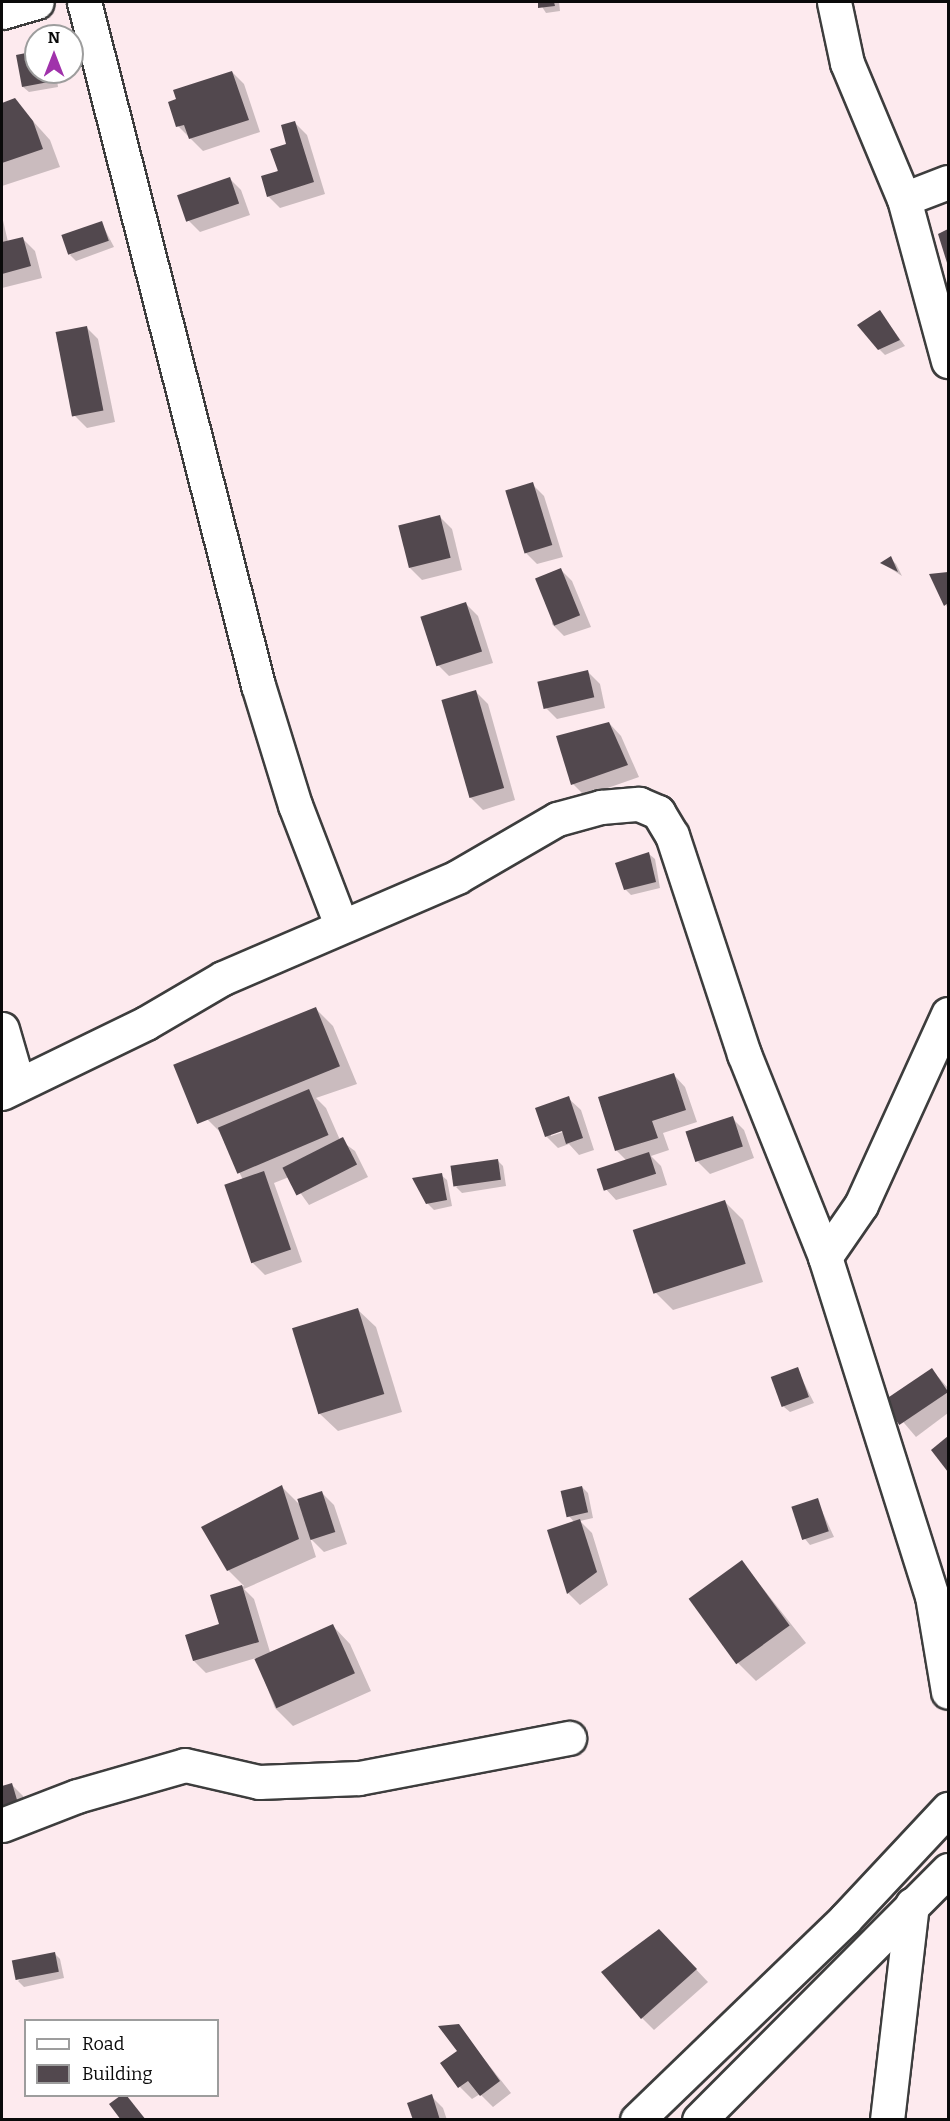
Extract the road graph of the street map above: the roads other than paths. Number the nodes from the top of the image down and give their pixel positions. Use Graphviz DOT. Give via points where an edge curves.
graph roads {
  1 [pos="37,2"];
  2 [pos="84,2"];
  3 [pos="834,2"];
  4 [pos="2,12"];
  5 [pos="948,182"];
  6 [pos="904,199"];
  7 [pos="948,361"];
  8 [pos="341,925"];
  9 [pos="948,1014"];
  10 [pos="2,1029"];
  11 [pos="10,1088"];
  12 [pos="825,1257"];
  13 [pos="948,1692"];
  14 [pos="569,1738"];
  15 [pos="948,1809"];
  16 [pos="2,1825"];
  17 [pos="948,1870"];
  18 [pos="912,1904"];
  19 [pos="637,2120"];
  20 [pos="699,2120"];
  21 [pos="887,2120"];
  1 -- 4 [label="street"];
  2 -- 8 [label="street" via="258,685 295,805"];
  3 -- 6 [label="street" via="847,63"];
  5 -- 6 [label="street"];
  6 -- 7 [label="street"];
  8 -- 11 [label="street" via="223,978 146,1023"];
  8 -- 12 [label="street" via="457,877 558,819 601,807 639,804 658,812 672,835 744,1054"];
  9 -- 12 [label="street" via="861,1205"];
  10 -- 11 [label="street"];
  12 -- 13 [label="street" via="932,1596"];
  14 -- 16 [label="street" via="359,1779 259,1782 185,1765 77,1796"];
  15 -- 19 [label="street" via="845,1919"];
  17 -- 18 [label="street"];
  18 -- 20 [label="street"];
  18 -- 21 [label="street"];
}
